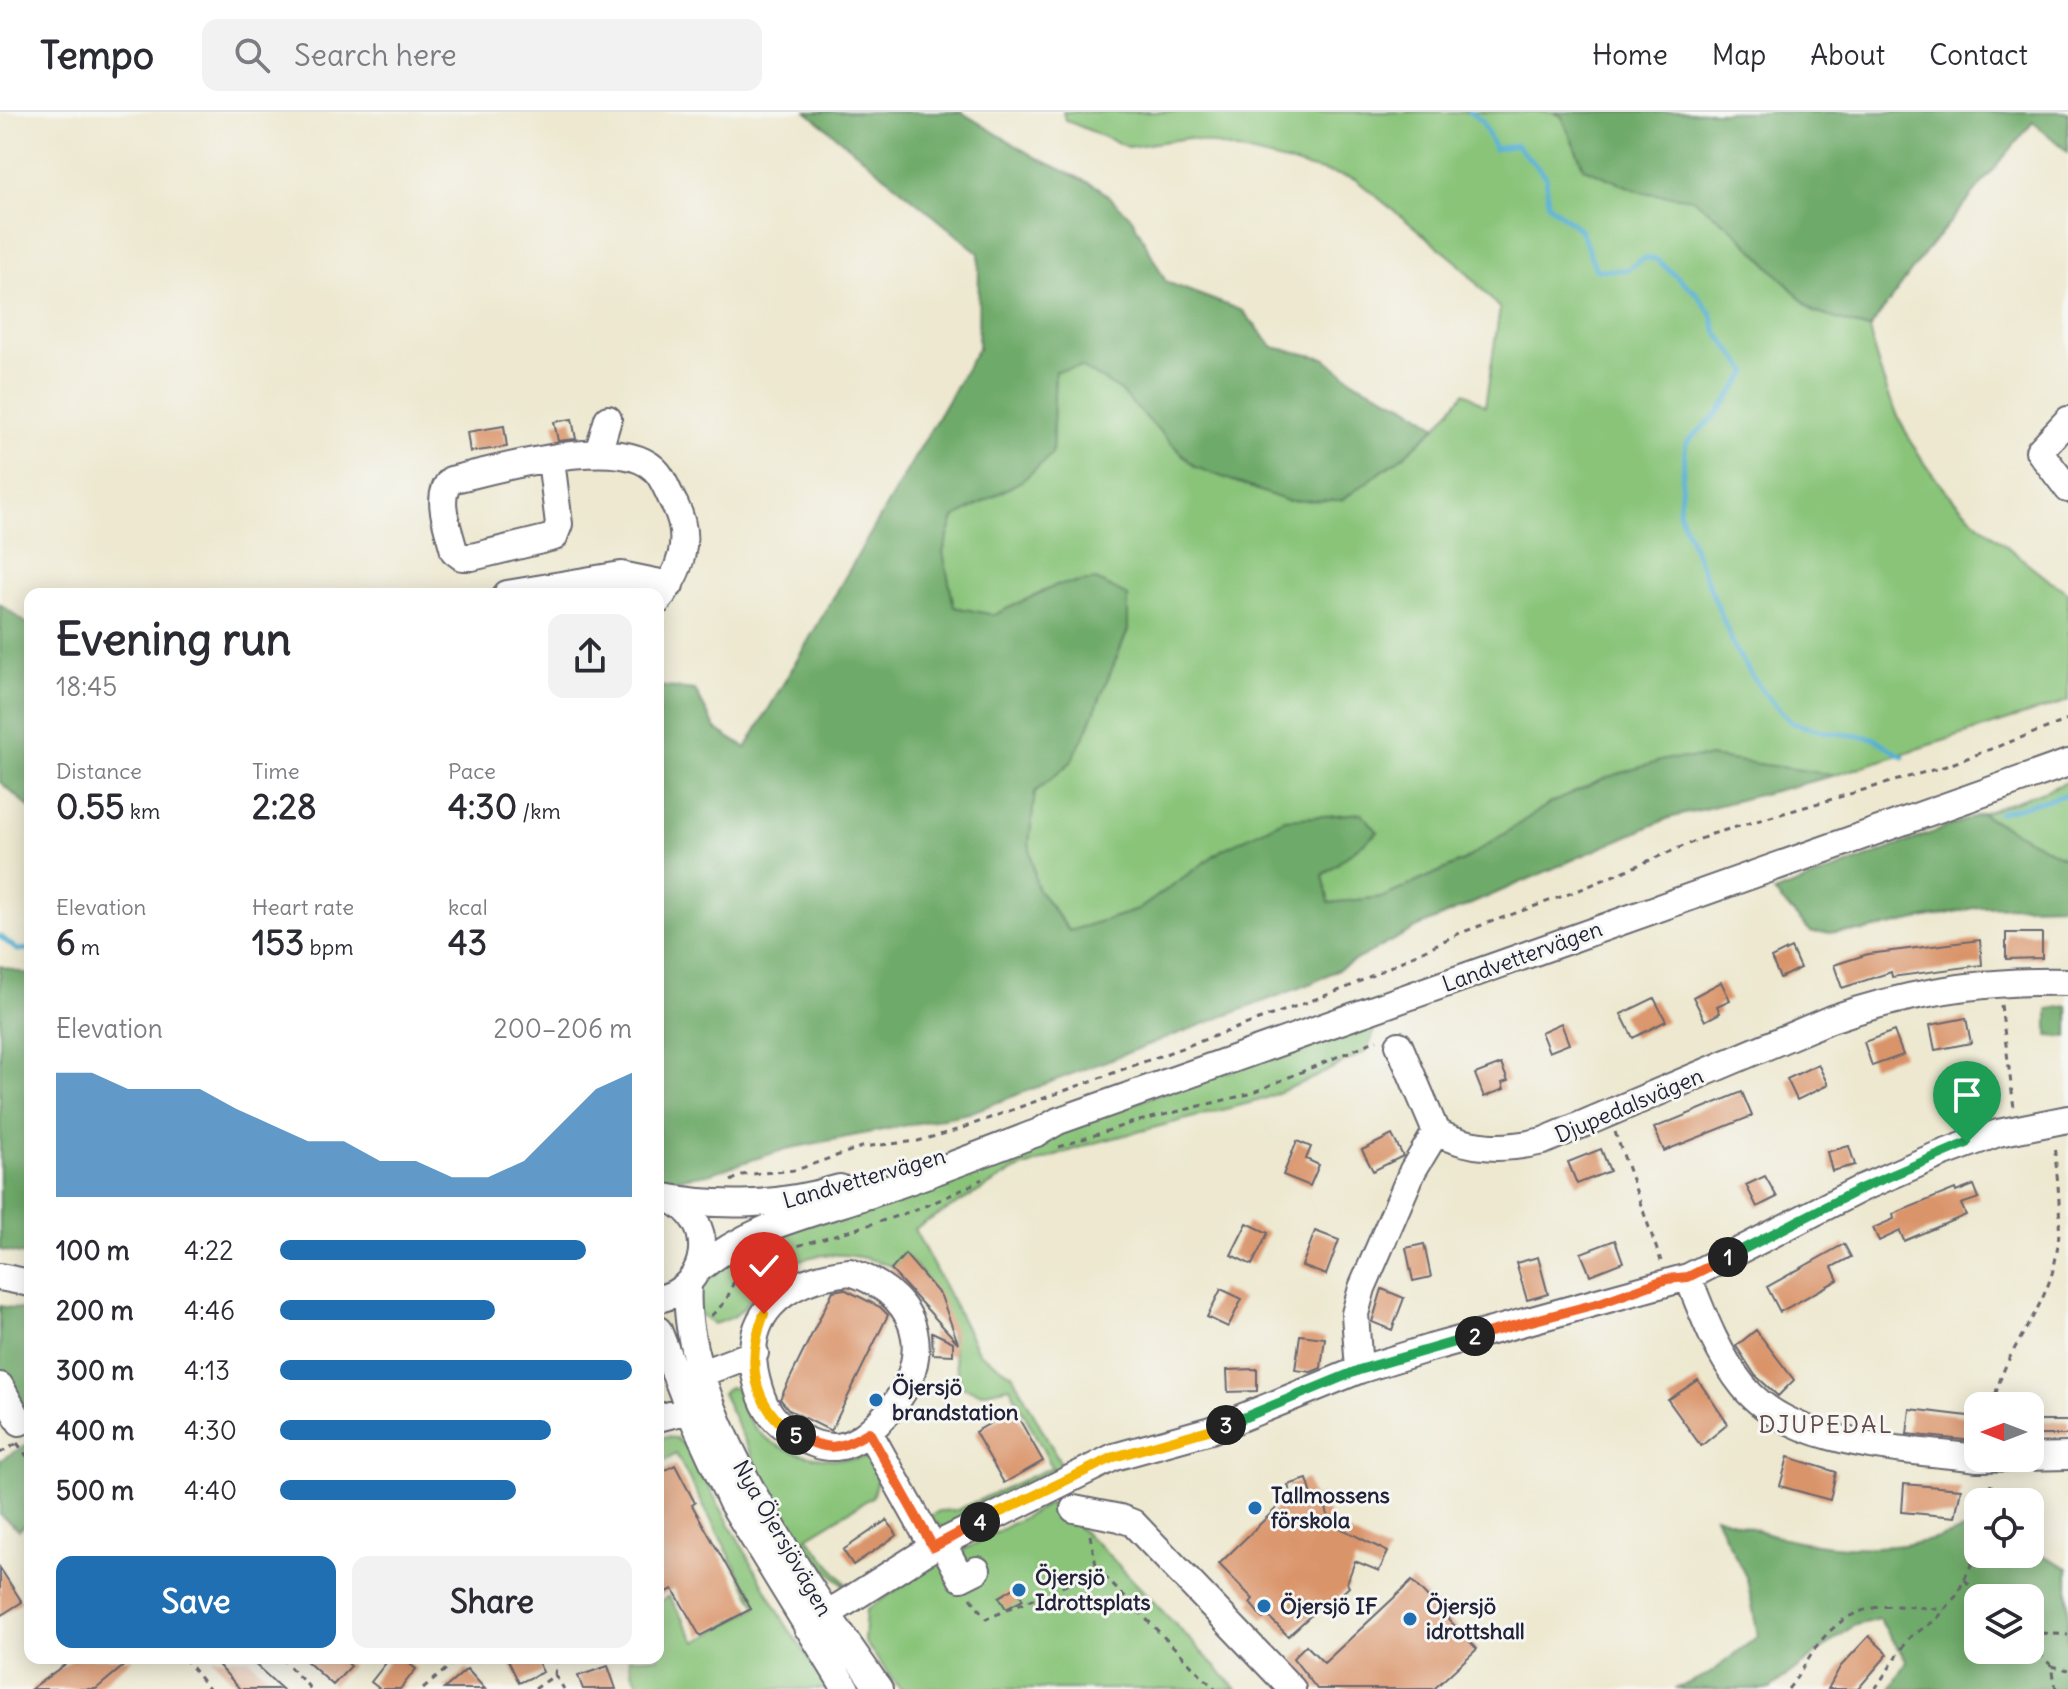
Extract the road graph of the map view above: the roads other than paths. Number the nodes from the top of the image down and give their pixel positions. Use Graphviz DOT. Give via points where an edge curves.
graph roads {
  1 [pos="608,419"];
  2 [pos="2068,420"];
  3 [pos="598,453"];
  4 [pos="551,460"];
  5 [pos="2068,489"];
  6 [pos="543,588"];
  7 [pos="652,588"];
  8 [pos="664,593"];
  9 [pos="2068,763"];
  10 [pos="2068,982"];
  11 [pos="1399,1045"];
  12 [pos="2060,1120"];
  13 [pos="1058,1121"];
  14 [pos="1436,1132"];
  15 [pos="664,1197"];
  16 [pos="664,1198"];
  17 [pos="0,1277"];
  18 [pos="693,1277"];
  19 [pos="1677,1278"];
  20 [pos="24,1282"];
  21 [pos="664,1298"];
  22 [pos="664,1341"];
  23 [pos="755,1353"];
  24 [pos="1359,1370"];
  25 [pos="702,1373"];
  26 [pos="0,1386"];
  27 [pos="701,1408"];
  28 [pos="664,1417"];
  29 [pos="17,1424"];
  30 [pos="869,1432"];
  31 [pos="1964,1456"];
  32 [pos="2068,1456"];
  33 [pos="2044,1457"];
  34 [pos="1064,1479"];
  35 [pos="938,1545"];
  36 [pos="964,1578"];
  37 [pos="816,1620"];
  38 [pos="846,1689"];
  39 [pos="879,1689"];
  40 [pos="1292,1689"];
  1 -- 3 [label="street"];
  2 -- 5 [label="street" via="2039,451"];
  3 -- 4 [label="street"];
  3 -- 8 [label="street" via="624,454 660,469 685,535 681,559"];
  4 -- 4 [label="street" via="451,480 442,499 454,551 472,557 554,537 559,524"];
  6 -- 7 [label="street" via="621,575"];
  9 -- 13 [label="street, Landvettervägen"];
  10 -- 14 [label="street, Djupedalsvägen" via="1999,983 1880,1002 1521,1147 1477,1147"];
  11 -- 14 [label="street"];
  12 -- 19 [label="street" via="1957,1147"];
  13 -- 15 [label="street, Landvettervägen" via="834,1190 764,1205"];
  13 -- 18 [label="street, Landvettervägen" via="885,1190 750,1233"];
  14 -- 24 [label="street" via="1413,1170 1362,1288 1355,1314"];
  16 -- 18 [label="street, Landvettervägen" via="688,1211 698,1226 703,1243"];
  17 -- 20 [label="street"];
  18 -- 21 [label="street, Landvettervägen"];
  18 -- 25 [label="street, Nya Öjersjövägen" via="687,1324"];
  19 -- 24 [label="street"];
  19 -- 31 [label="street" via="1745,1388 1777,1417 1836,1437"];
  22 -- 27 [label="street, Nya Öjersjövägen"];
  23 -- 25 [label="street"];
  23 -- 30 [label="street" via="755,1379 764,1407 781,1425 833,1448"];
  23 -- 30 [label="street" via="764,1314 783,1294 810,1278 850,1272 887,1289 911,1322 916,1362 901,1400"];
  24 -- 34 [label="street" via="1211,1430 1137,1448"];
  25 -- 27 [label="street, Nya Öjersjövägen"];
  26 -- 29 [label="street"];
  27 -- 28 [label="street"];
  27 -- 37 [label="street, Nya Öjersjövägen" via="749,1486"];
  30 -- 35 [label="street"];
  32 -- 33 [label="street"];
  34 -- 35 [label="street"];
  34 -- 40 [label="street" via="1076,1516 1133,1523"];
  35 -- 36 [label="street"];
  35 -- 37 [label="street"];
  37 -- 38 [label="street, Nya Öjersjövägen"];
  37 -- 39 [label="street, Nya Öjersjövägen"];
}
